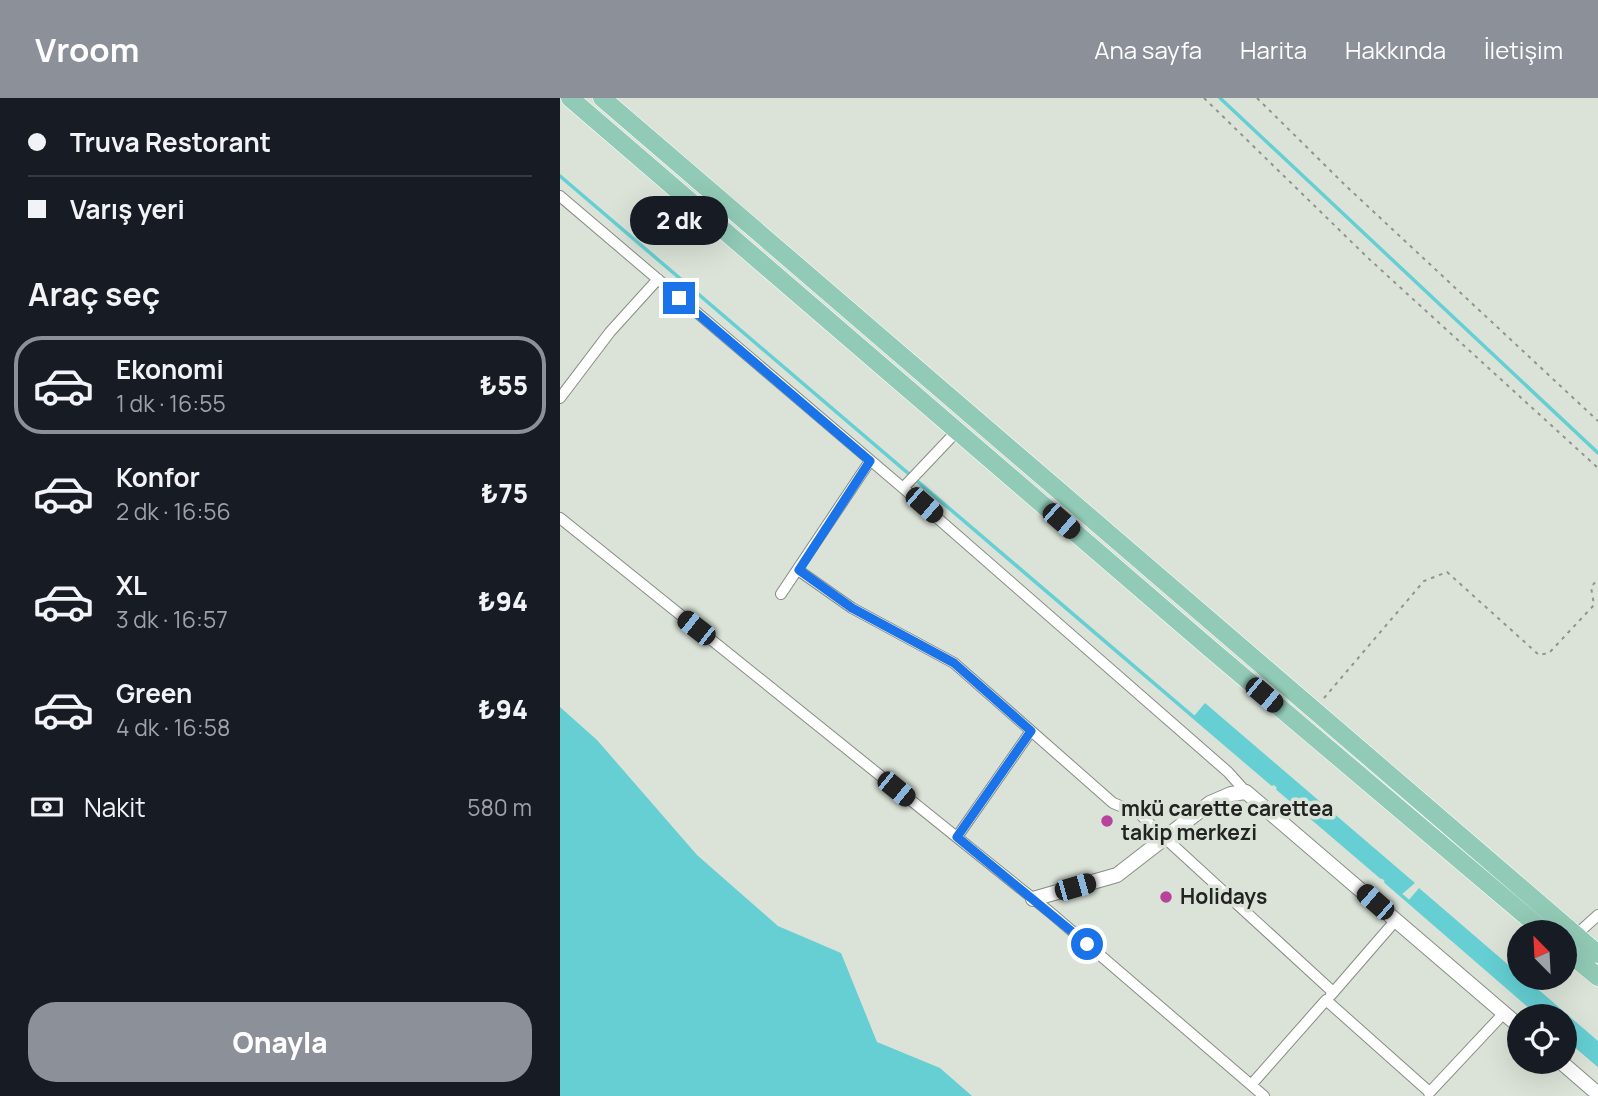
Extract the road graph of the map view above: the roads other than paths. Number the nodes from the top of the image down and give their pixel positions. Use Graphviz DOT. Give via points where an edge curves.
graph roads {
  1 [pos="570,98"];
  2 [pos="602,98"];
  3 [pos="560,196"];
  4 [pos="658,279"];
  5 [pos="560,398"];
  6 [pos="957,431"];
  7 [pos="870,461"];
  8 [pos="903,488"];
  9 [pos="560,518"];
  10 [pos="799,570"];
  11 [pos="781,594"];
  12 [pos="1031,731"];
  13 [pos="1246,792"];
  14 [pos="957,837"];
  15 [pos="1164,838"];
  16 [pos="1033,898"];
  17 [pos="1598,915"];
  18 [pos="1396,920"];
  19 [pos="1531,920"];
  20 [pos="1546,920"];
  21 [pos="1577,935"];
  22 [pos="1577,945"];
  23 [pos="1577,951"];
  24 [pos="1598,954"];
  25 [pos="1598,977"];
  26 [pos="1330,996"];
  27 [pos="1504,1013"];
  28 [pos="1507,1016"];
  29 [pos="1573,1074"];
  30 [pos="1251,1085"];
  31 [pos="1590,1092"];
  32 [pos="1427,1093"];
  33 [pos="1264,1096"];
  1 -- 6 [label="main road"];
  2 -- 20 [label="main road" via="1314,709"];
  3 -- 4 [label="street"];
  4 -- 5 [label="street"];
  4 -- 7 [label="street"];
  6 -- 8 [label="street"];
  6 -- 19 [label="main road"];
  7 -- 8 [label="street"];
  7 -- 10 [label="street"];
  8 -- 13 [label="street"];
  9 -- 14 [label="street"];
  10 -- 11 [label="street"];
  10 -- 12 [label="street" via="852,608 954,663"];
  12 -- 14 [label="street"];
  12 -- 15 [label="street" via="1114,803 1140,814"];
  13 -- 15 [label="street" via="1210,803"];
  13 -- 18 [label="street"];
  14 -- 16 [label="street"];
  15 -- 16 [label="street" via="1117,875"];
  15 -- 26 [label="street"];
  16 -- 30 [label="street"];
  17 -- 21 [label="street"];
  18 -- 26 [label="street"];
  18 -- 27 [label="street"];
  22 -- 24 [label="main road"];
  23 -- 25 [label="main road"];
  26 -- 30 [label="street"];
  26 -- 32 [label="street"];
  27 -- 28 [label="street"];
  27 -- 32 [label="street"];
  29 -- 31 [label="street"];
  30 -- 33 [label="street"];
}
